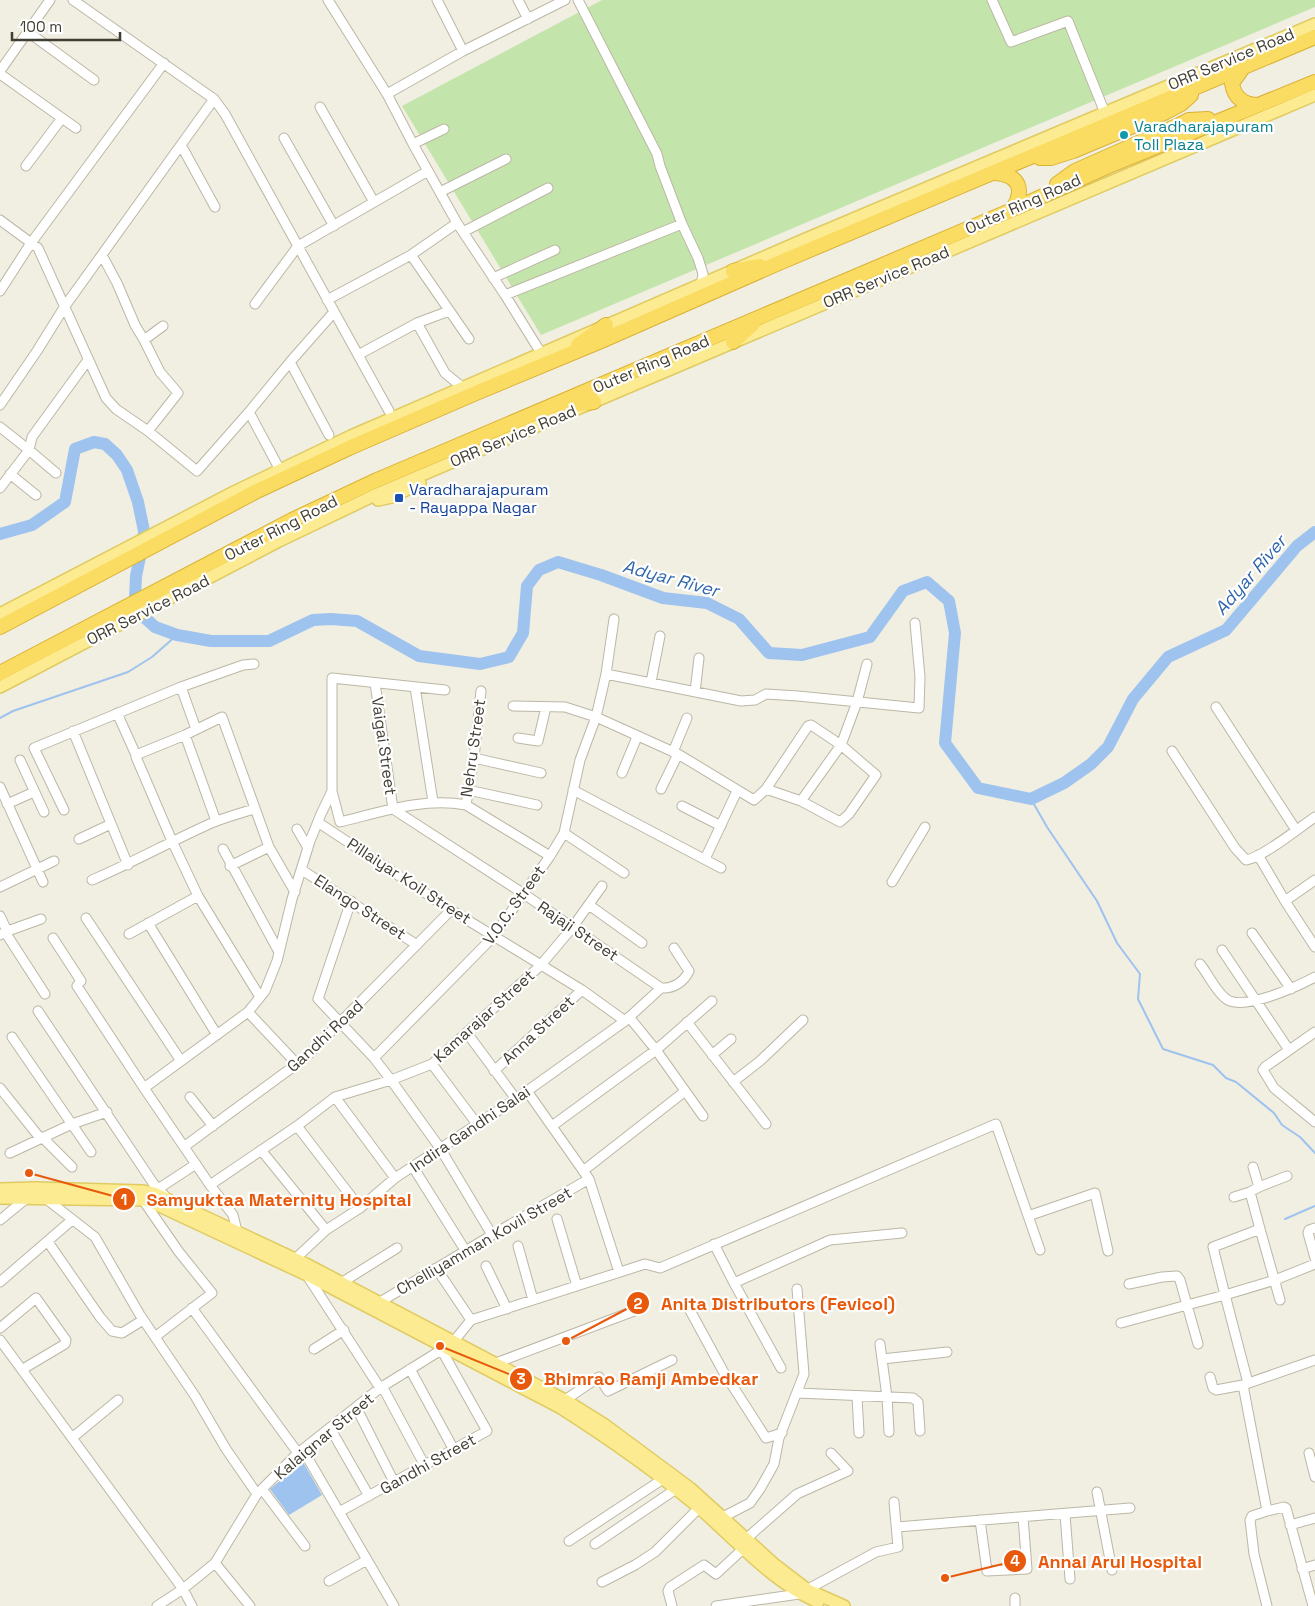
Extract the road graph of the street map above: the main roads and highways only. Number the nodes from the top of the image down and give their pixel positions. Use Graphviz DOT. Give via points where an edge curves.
graph roads {
  1 [pos="1315,24"];
  2 [pos="1315,37"];
  3 [pos="1243,68"];
  4 [pos="1315,82"];
  5 [pos="1209,83"];
  6 [pos="1315,95"];
  7 [pos="1259,105"];
  8 [pos="1175,107"];
  9 [pos="1232,116"];
  10 [pos="1208,119"];
  11 [pos="1189,120"];
  12 [pos="1158,124"];
  13 [pos="1098,150"];
  14 [pos="1056,157"];
  15 [pos="1027,161"];
  16 [pos="995,173"];
  17 [pos="1067,176"];
  18 [pos="1046,194"];
  19 [pos="1012,210"];
  20 [pos="781,262"];
  21 [pos="733,270"];
  22 [pos="763,315"];
  23 [pos="606,325"];
  24 [pos="733,342"];
  25 [pos="559,358"];
  26 [pos="428,402"];
  27 [pos="594,402"];
  28 [pos="546,408"];
  29 [pos="330,440"];
  30 [pos="152,601"];
  31 [pos="0,614"];
  32 [pos="127,614"];
  33 [pos="0,627"];
  34 [pos="0,673"];
  35 [pos="0,688"];
  36 [pos="0,1189"];
  37 [pos="0,1198"];
  38 [pos="236,1236"];
  39 [pos="292,1262"];
  40 [pos="447,1346"];
  41 [pos="719,1519"];
  42 [pos="804,1592"];
  43 [pos="827,1606"];
  44 [pos="844,1606"];
  1 -- 21 [label="main road, ORR Service Road"];
  2 -- 3 [label="highway"];
  3 -- 5 [label="highway"];
  3 -- 7 [label="highway" via="1232,83 1234,92 1248,105"];
  4 -- 7 [label="highway"];
  5 -- 8 [label="highway"];
  5 -- 15 [label="highway" via="1179,101 1055,153"];
  5 -- 15 [label="highway" via="1203,81 1187,87 1067,137 1032,154"];
  6 -- 24 [label="main road, ORR Service Road"];
  7 -- 9 [label="highway"];
  8 -- 12 [label="highway"];
  8 -- 14 [label="highway"];
  9 -- 10 [label="highway"];
  9 -- 18 [label="highway" via="1206,131 1068,191"];
  10 -- 11 [label="highway"];
  10 -- 18 [label="highway" via="1099,165"];
  11 -- 12 [label="highway"];
  11 -- 17 [label="highway"];
  12 -- 13 [label="highway"];
  13 -- 14 [label="highway"];
  13 -- 17 [label="highway"];
  14 -- 15 [label="highway"];
  15 -- 16 [label="highway"];
  16 -- 19 [label="highway" via="1012,178 1020,189"];
  16 -- 20 [label="highway"];
  17 -- 18 [label="highway"];
  18 -- 19 [label="highway, Outer Ring Road"];
  19 -- 22 [label="highway, Outer Ring Road"];
  20 -- 21 [label="highway"];
  20 -- 25 [label="highway"];
  21 -- 23 [label="main road, ORR Service Road"];
  22 -- 24 [label="highway"];
  22 -- 28 [label="highway, Outer Ring Road"];
  23 -- 25 [label="highway"];
  23 -- 26 [label="main road, ORR Service Road"];
  24 -- 27 [label="main road, ORR Service Road"];
  25 -- 33 [label="highway" via="284,479"];
  26 -- 29 [label="main road, ORR Service Road"];
  26 -- 29 [label="main road" via="389,411"];
  27 -- 28 [label="highway"];
  27 -- 30 [label="main road, ORR Service Road" via="357,504"];
  28 -- 30 [label="highway, Outer Ring Road" via="292,520 178,581"];
  29 -- 31 [label="main road, ORR Service Road" via="280,470"];
  30 -- 32 [label="highway, Outer Ring Road"];
  32 -- 34 [label="highway, Outer Ring Road"];
  32 -- 35 [label="main road, ORR Service Road"];
  36 -- 38 [label="main road" via="154,1193"];
  37 -- 38 [label="main road" via="143,1200"];
  38 -- 39 [label="main road"];
  39 -- 40 [label="main road" via="307,1274"];
  39 -- 40 [label="main road" via="380,1302"];
  40 -- 41 [label="main road" via="600,1432 699,1508"];
  40 -- 41 [label="main road" via="496,1363 605,1425 690,1488"];
  41 -- 42 [label="main road"];
  42 -- 43 [label="main road"];
  42 -- 44 [label="main road"];
}
